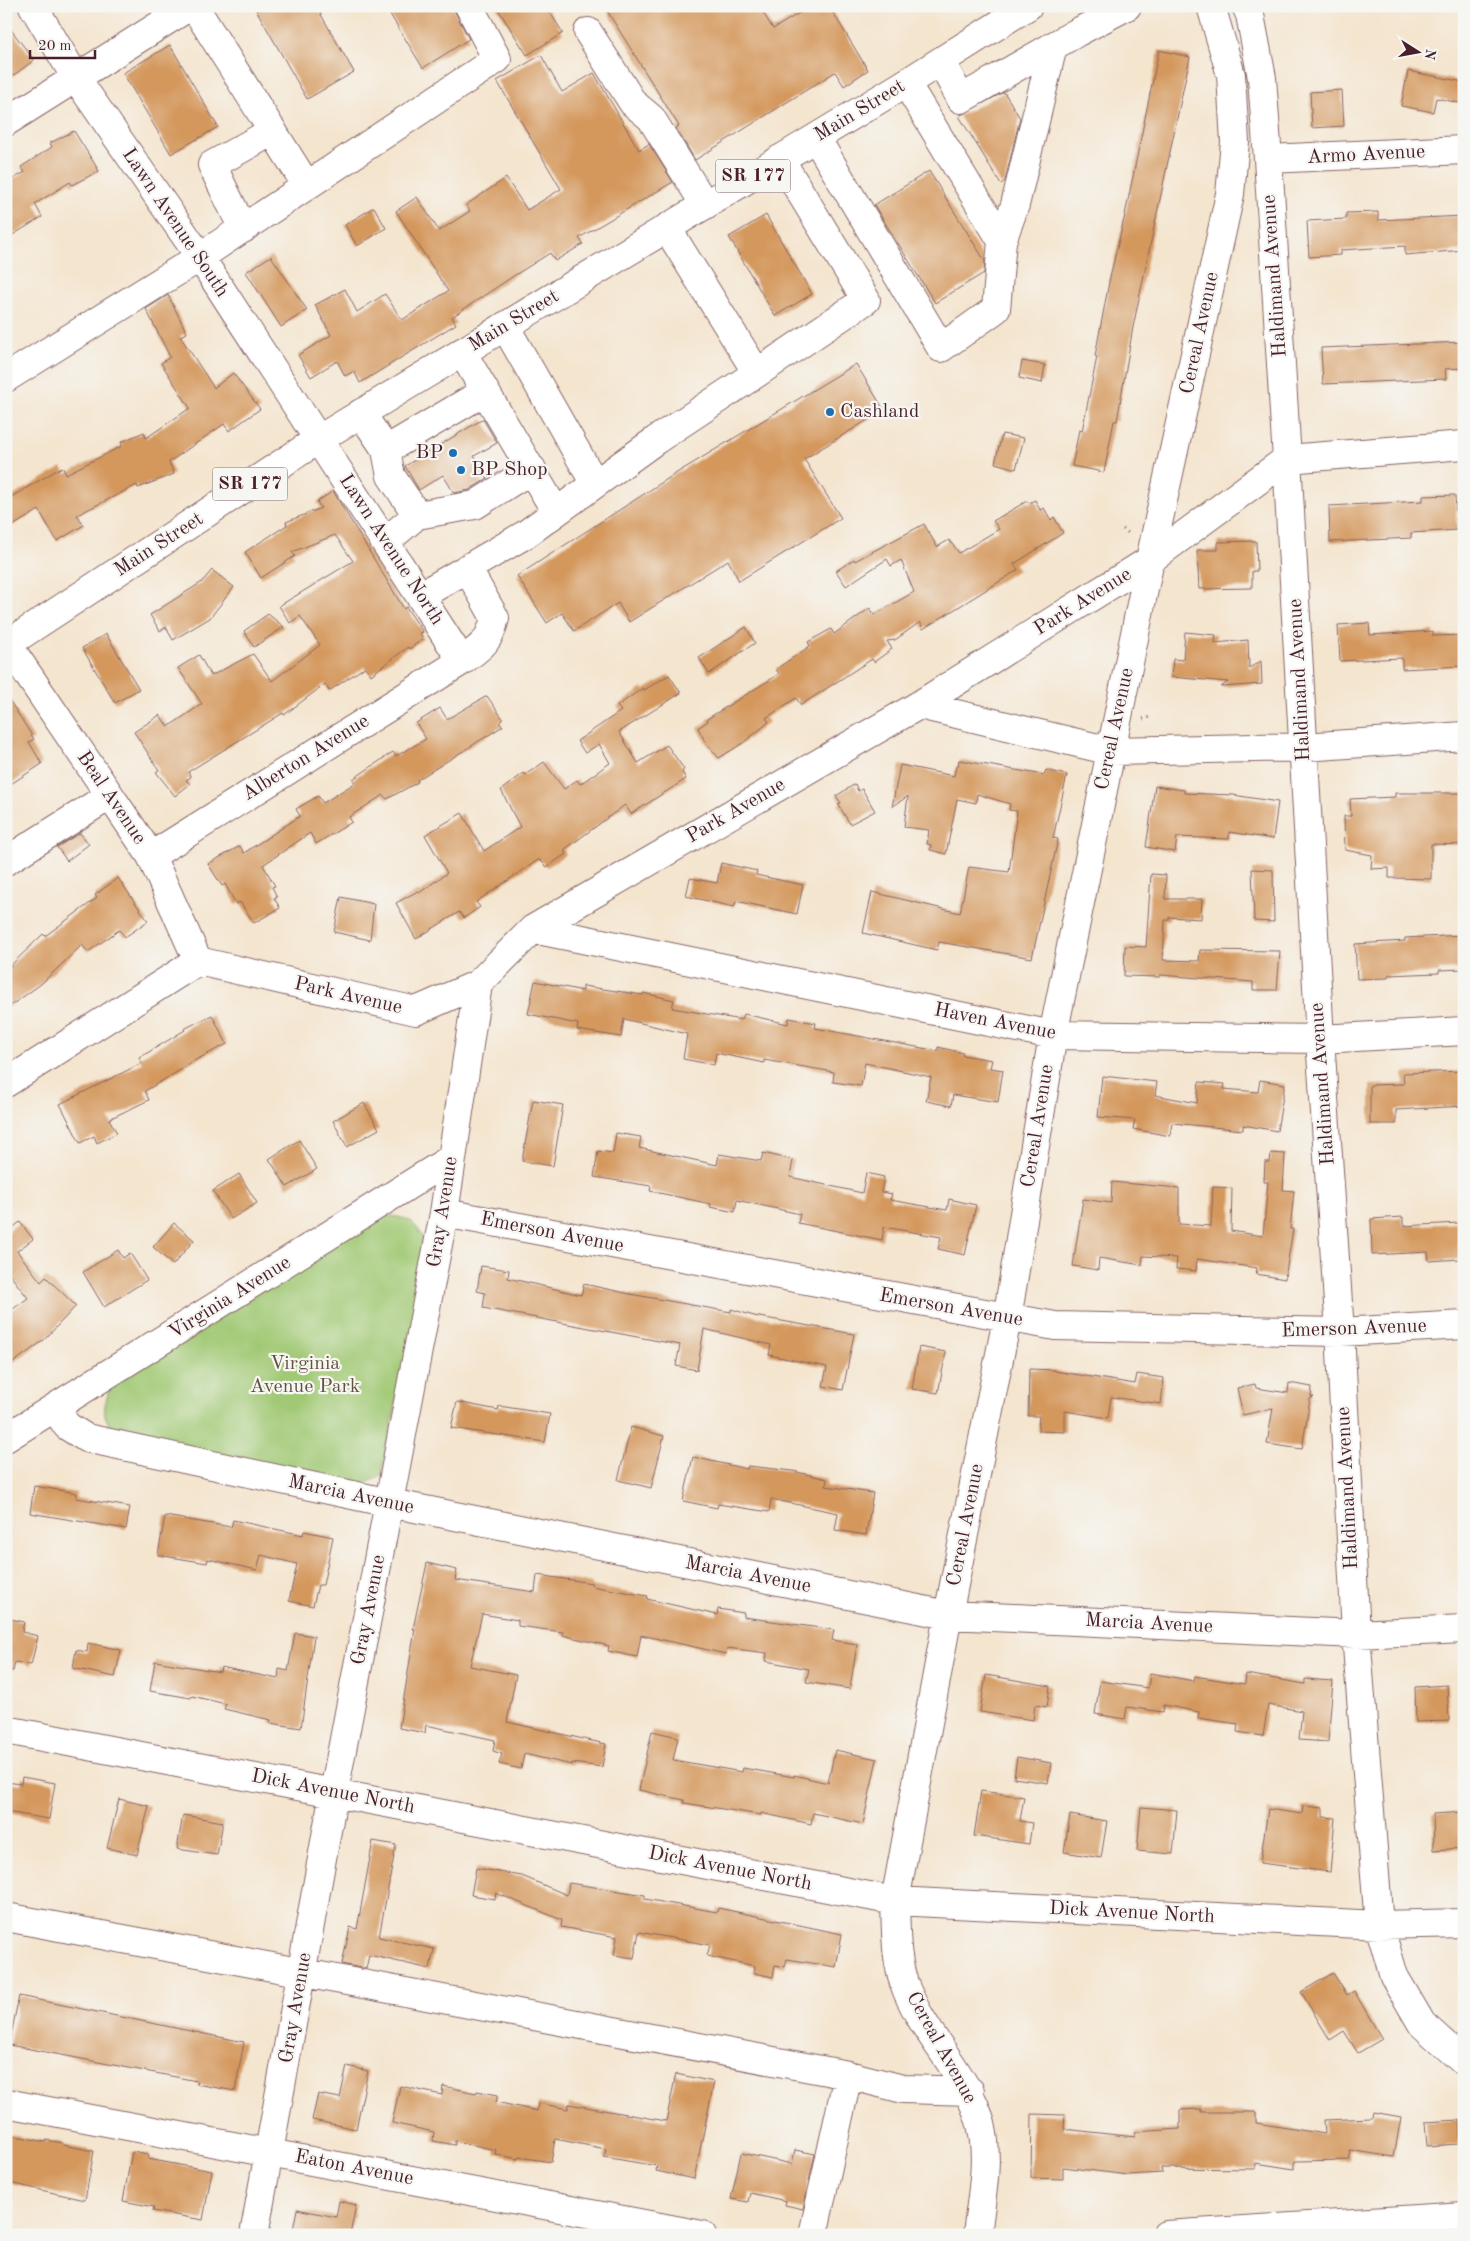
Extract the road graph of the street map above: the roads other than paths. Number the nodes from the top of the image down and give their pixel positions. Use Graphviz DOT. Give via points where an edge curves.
graph roads {
  1 [pos="32,6"];
  2 [pos="190,6"];
  3 [pos="194,6"];
  4 [pos="469,6"];
  5 [pos="1028,6"];
  6 [pos="1127,6"];
  7 [pos="1211,6"];
  8 [pos="1246,6"];
  9 [pos="588,32"];
  10 [pos="1053,46"];
  11 [pos="941,62"];
  12 [pos="76,78"];
  13 [pos="906,83"];
  14 [pos="6,122"];
  15 [pos="273,131"];
  16 [pos="816,138"];
  17 [pos="1464,150"];
  18 [pos="780,159"];
  19 [pos="1268,159"];
  20 [pos="307,186"];
  21 [pos="704,205"];
  22 [pos="667,228"];
  23 [pos="243,229"];
  24 [pos="1002,241"];
  25 [pos="200,257"];
  26 [pos="901,281"];
  27 [pos="866,300"];
  28 [pos="505,326"];
  29 [pos="462,352"];
  30 [pos="757,373"];
  31 [pos="6,378"];
  32 [pos="484,392"];
  33 [pos="361,413"];
  34 [pos="319,439"];
  35 [pos="1464,445"];
  36 [pos="1287,459"];
  37 [pos="389,463"];
  38 [pos="532,469"];
  39 [pos="595,484"];
  40 [pos="356,496"];
  41 [pos="556,512"];
  42 [pos="417,515"];
  43 [pos="385,542"];
  44 [pos="1150,560"];
  45 [pos="467,568"];
  46 [pos="420,596"];
  47 [pos="7,645"];
  48 [pos="462,661"];
  49 [pos="919,704"];
  50 [pos="1464,736"];
  51 [pos="1304,746"];
  52 [pos="1111,752"];
  53 [pos="109,796"];
  54 [pos="151,856"];
  55 [pos="6,861"];
  56 [pos="533,929"];
  57 [pos="198,961"];
  58 [pos="478,984"];
  59 [pos="1464,1031"];
  60 [pos="1053,1035"];
  61 [pos="1320,1039"];
  62 [pos="6,1083"];
  63 [pos="452,1158"];
  64 [pos="444,1213"];
  65 [pos="1007,1319"];
  66 [pos="1464,1325"];
  67 [pos="1340,1332"];
  68 [pos="55,1408"];
  69 [pos="6,1438"];
  70 [pos="390,1503"];
  71 [pos="948,1615"];
  72 [pos="1464,1629"];
  73 [pos="1356,1634"];
  74 [pos="6,1730"];
  75 [pos="334,1792"];
  76 [pos="895,1901"];
  77 [pos="6,1917"];
  78 [pos="1464,1923"];
  79 [pos="1379,1925"];
  80 [pos="302,1974"];
  81 [pos="1464,2062"];
  82 [pos="848,2075"];
  83 [pos="970,2091"];
  84 [pos="6,2103"];
  85 [pos="269,2152"];
  86 [pos="1464,2216"];
  87 [pos="632,2228"];
  88 [pos="1304,2230"];
  89 [pos="1207,2234"];
  90 [pos="254,2235"];
  91 [pos="702,2235"];
  92 [pos="813,2235"];
  93 [pos="977,2235"];
  94 [pos="1166,2235"];
  1 -- 12 [label="street, Lawn Avenue South"];
  2 -- 12 [label="street"];
  3 -- 15 [label="street"];
  4 -- 20 [label="street" via="497,59"];
  5 -- 11 [label="street, Main Street / SR 177"];
  6 -- 10 [label="street"];
  7 -- 44 [label="street, Cereal Avenue" via="1231,76 1235,142 1230,194"];
  8 -- 19 [label="street, Haldimand Avenue" via="1262,78"];
  9 -- 21 [label="street" via="633,103 651,118"];
  10 -- 11 [label="street" via="960,99"];
  10 -- 24 [label="street" via="1015,205"];
  11 -- 13 [label="street, Main Street / SR 177"];
  12 -- 14 [label="street"];
  12 -- 25 [label="street, Lawn Avenue South"];
  13 -- 16 [label="street, Main Street / SR 177"];
  13 -- 24 [label="street"];
  15 -- 20 [label="street"];
  15 -- 23 [label="street" via="212,165"];
  16 -- 18 [label="street, Main Street / SR 177"];
  16 -- 26 [label="street"];
  17 -- 19 [label="street, Armo Avenue"];
  18 -- 21 [label="street, Main Street / SR 177"];
  18 -- 27 [label="street"];
  19 -- 36 [label="street, Haldimand Avenue"];
  20 -- 23 [label="street"];
  21 -- 22 [label="street, Main Street / SR 177"];
  22 -- 28 [label="street, Main Street / SR 177"];
  22 -- 30 [label="street"];
  23 -- 25 [label="street"];
  24 -- 26 [label="street" via="996,309 941,348"];
  25 -- 31 [label="street"];
  25 -- 34 [label="street, Lawn Avenue South"];
  26 -- 27 [label="street"];
  27 -- 30 [label="street"];
  28 -- 29 [label="street, Main Street / SR 177"];
  28 -- 39 [label="street"];
  29 -- 32 [label="street"];
  29 -- 33 [label="street, Main Street / SR 177"];
  30 -- 39 [label="street"];
  32 -- 37 [label="street"];
  32 -- 38 [label="street"];
  33 -- 34 [label="street, Main Street / SR 177"];
  33 -- 37 [label="street"];
  34 -- 40 [label="street, Lawn Avenue North"];
  34 -- 47 [label="street, Main Street / SR 177"];
  35 -- 36 [label="street"];
  36 -- 44 [label="street, Park Avenue"];
  36 -- 51 [label="street, Haldimand Avenue"];
  37 -- 40 [label="street"];
  37 -- 42 [label="street"];
  38 -- 41 [label="street"];
  38 -- 42 [label="street" via="475,505"];
  39 -- 41 [label="street"];
  40 -- 43 [label="street, Lawn Avenue North"];
  41 -- 45 [label="street" via="526,534"];
  42 -- 43 [label="street"];
  43 -- 46 [label="street, Lawn Avenue North"];
  44 -- 49 [label="street, Park Avenue"];
  44 -- 52 [label="street, Cereal Avenue"];
  45 -- 46 [label="street"];
  45 -- 48 [label="street, Alberton Avenue" via="494,618 485,644"];
  46 -- 48 [label="street, Lawn Avenue North"];
  47 -- 53 [label="street, Beal Avenue"];
  48 -- 54 [label="street, Alberton Avenue"];
  49 -- 52 [label="street"];
  49 -- 56 [label="street, Park Avenue"];
  50 -- 51 [label="street"];
  51 -- 52 [label="street"];
  51 -- 61 [label="street, Haldimand Avenue"];
  52 -- 60 [label="street, Cereal Avenue"];
  53 -- 54 [label="street, Beal Avenue"];
  53 -- 55 [label="street"];
  54 -- 57 [label="street, Beal Avenue"];
  56 -- 58 [label="street, Park Avenue"];
  56 -- 60 [label="street, Haven Avenue"];
  57 -- 58 [label="street, Park Avenue" via="416,1011"];
  57 -- 62 [label="street"];
  58 -- 63 [label="street, Gray Avenue"];
  59 -- 61 [label="street, Haven Avenue"];
  60 -- 61 [label="street, Haven Avenue"];
  60 -- 65 [label="street, Cereal Avenue"];
  61 -- 67 [label="street, Haldimand Avenue"];
  63 -- 64 [label="street, Gray Avenue"];
  63 -- 68 [label="street, Virginia Avenue"];
  64 -- 65 [label="street, Emerson Avenue"];
  64 -- 70 [label="street, Gray Avenue"];
  65 -- 67 [label="street, Emerson Avenue" via="1064,1327"];
  65 -- 71 [label="street, Cereal Avenue"];
  66 -- 67 [label="street, Emerson Avenue"];
  67 -- 73 [label="street, Haldimand Avenue"];
  68 -- 69 [label="street, Virginia Avenue"];
  68 -- 70 [label="street, Marcia Avenue" via="67,1426 86,1438"];
  70 -- 71 [label="street, Marcia Avenue"];
  70 -- 75 [label="street, Gray Avenue"];
  71 -- 73 [label="street, Marcia Avenue"];
  71 -- 76 [label="street, Cereal Avenue"];
  72 -- 73 [label="street, Marcia Avenue"];
  73 -- 79 [label="street, Haldimand Avenue"];
  74 -- 75 [label="street, Dick Avenue North"];
  75 -- 76 [label="street, Dick Avenue North"];
  75 -- 80 [label="street, Gray Avenue"];
  76 -- 79 [label="street, Dick Avenue North"];
  76 -- 83 [label="street, Cereal Avenue" via="897,1947 907,1990 937,2044"];
  77 -- 80 [label="street"];
  78 -- 79 [label="street, Dick Avenue North"];
  79 -- 81 [label="street, Haldimand Avenue" via="1394,1976 1422,2024"];
  80 -- 82 [label="street"];
  80 -- 85 [label="street, Gray Avenue"];
  82 -- 83 [label="street" via="903,2089"];
  82 -- 92 [label="street"];
  83 -- 93 [label="street, Cereal Avenue" via="981,2125 985,2156"];
  84 -- 85 [label="street, Eaton Avenue"];
  85 -- 87 [label="street, Eaton Avenue"];
  85 -- 90 [label="street, Gray Avenue"];
  86 -- 88 [label="street"];
  87 -- 91 [label="street, Eaton Avenue"];
  88 -- 89 [label="street"];
  89 -- 94 [label="street"];
}
